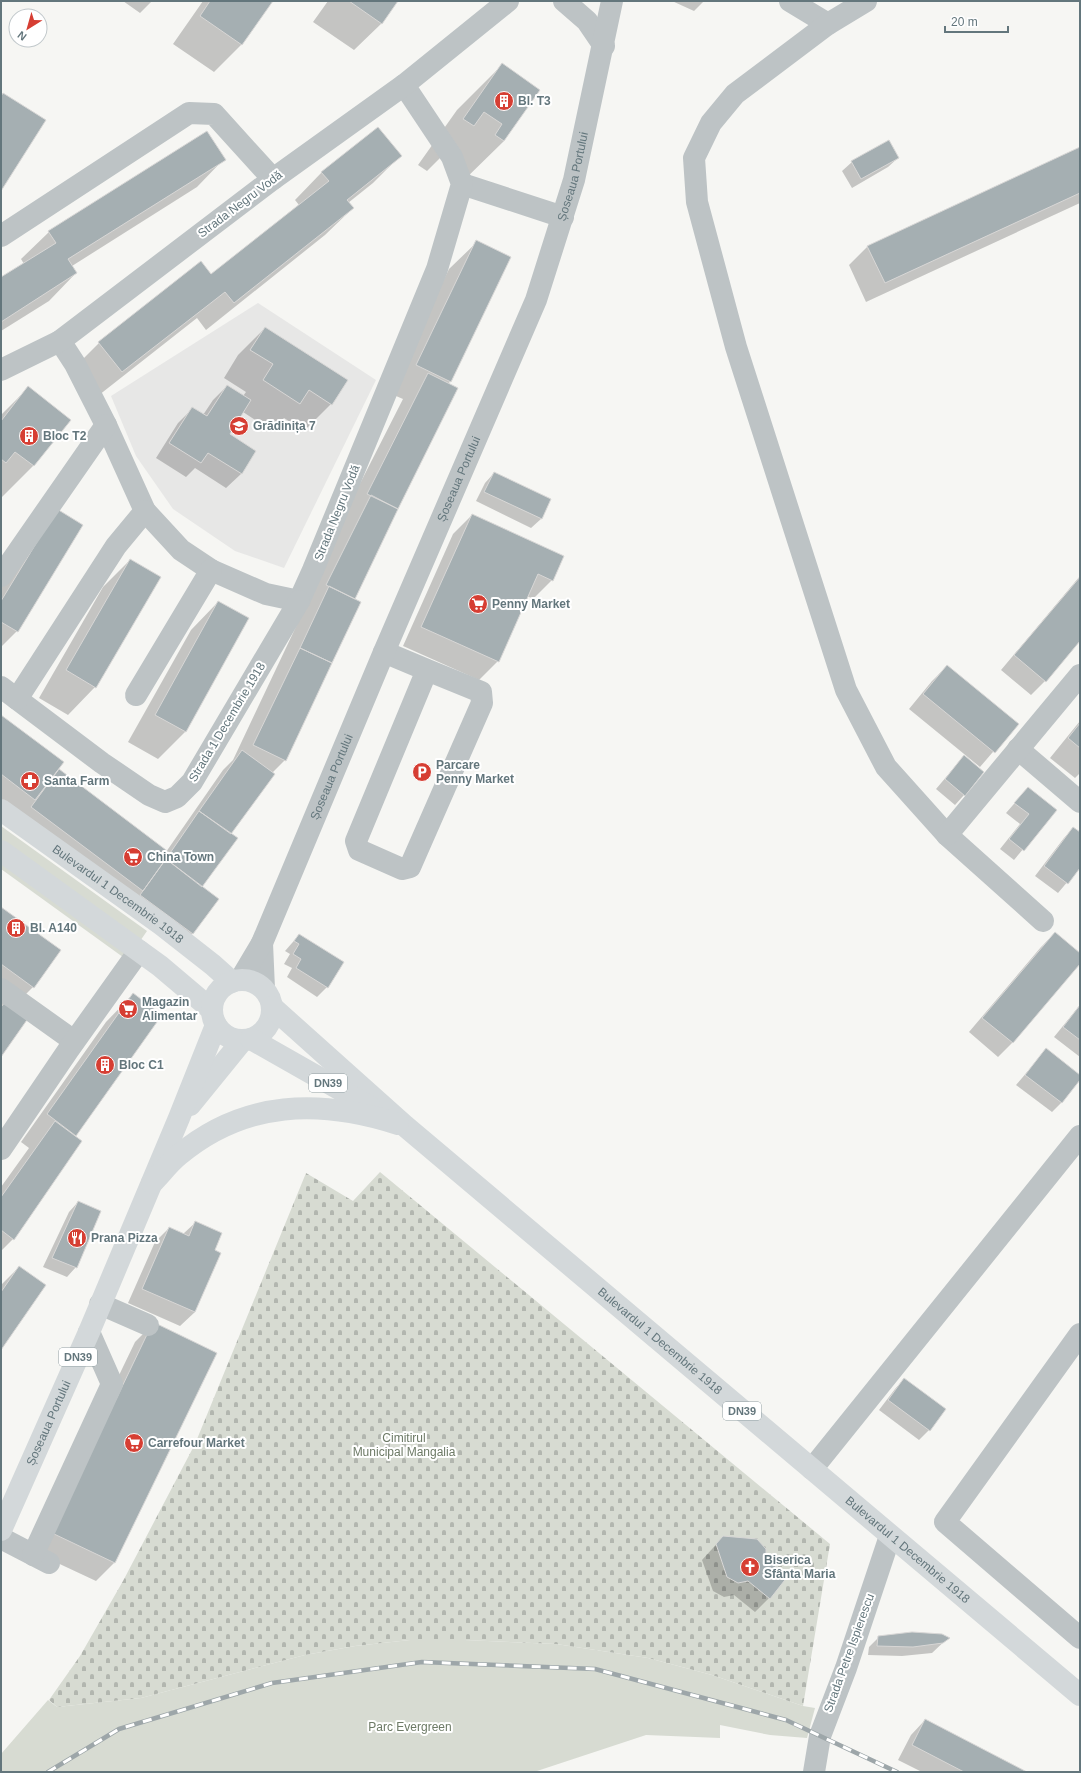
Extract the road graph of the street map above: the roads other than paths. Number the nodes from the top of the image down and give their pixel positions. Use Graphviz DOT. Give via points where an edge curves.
graph roads {
  1 [pos="508,1"];
  2 [pos="564,1"];
  3 [pos="612,1"];
  4 [pos="790,1"];
  5 [pos="866,1"];
  6 [pos="828,24"];
  7 [pos="604,46"];
  8 [pos="404,85"];
  9 [pos="274,179"];
  10 [pos="462,184"];
  11 [pos="563,217"];
  12 [pos="1,236"];
  13 [pos="60,342"];
  14 [pos="1,370"];
  15 [pos="106,426"];
  16 [pos="145,511"];
  17 [pos="211,570"];
  18 [pos="1,576"];
  19 [pos="298,601"];
  20 [pos="384,652"];
  21 [pos="427,670"];
  22 [pos="1080,675"];
  23 [pos="9,693"];
  24 [pos="136,695"];
  25 [pos="1018,749"];
  26 [pos="1080,802"];
  27 [pos="1,810"];
  28 [pos="947,835"];
  29 [pos="1,851"];
  30 [pos="1044,921"];
  31 [pos="262,943"];
  32 [pos="139,951"];
  33 [pos="236,981"];
  34 [pos="1,989"];
  35 [pos="268,998"];
  36 [pos="214,1017"];
  37 [pos="247,1040"];
  38 [pos="74,1041"];
  39 [pos="179,1118"];
  40 [pos="405,1126"];
  41 [pos="1080,1136"];
  42 [pos="1,1149"];
  43 [pos="152,1183"];
  44 [pos="100,1304"];
  45 [pos="148,1326"];
  46 [pos="89,1332"];
  47 [pos="1080,1334"];
  48 [pos="812,1469"];
  49 [pos="1,1530"];
  50 [pos="890,1536"];
  51 [pos="1,1538"];
  52 [pos="1080,1638"];
  53 [pos="1080,1695"];
  54 [pos="820,1767"];
  1 -- 8 [label="street, Strada Negru Vodă"];
  2 -- 7 [label="street" via="587,21"];
  3 -- 7 [label="street, Șoseaua Portului"];
  4 -- 6 [label="street"];
  5 -- 6 [label="street"];
  6 -- 28 [label="street" via="735,94 711,123 694,158 696,202 736,347 846,690 886,767"];
  7 -- 11 [label="street, Șoseaua Portului" via="574,180"];
  8 -- 9 [label="street, Strada Negru Vodă"];
  8 -- 10 [label="street" via="452,157"];
  9 -- 12 [label="street" via="214,114 189,113"];
  9 -- 13 [label="street, Strada Negru Vodă"];
  10 -- 11 [label="street"];
  10 -- 19 [label="street, Strada Negru Vodă" via="437,269"];
  11 -- 20 [label="street, Șoseaua Portului" via="536,300"];
  13 -- 14 [label="street, Strada Negru Vodă"];
  13 -- 15 [label="street" via="75,364"];
  15 -- 16 [label="street"];
  15 -- 18 [label="street"];
  16 -- 17 [label="street" via="181,550"];
  16 -- 23 [label="street, Strada 1 Decembrie 1918" via="116,546"];
  17 -- 19 [label="street" via="266,594"];
  17 -- 24 [label="street"];
  19 -- 23 [label="street, Strada 1 Decembrie 1918" via="192,782 177,797 165,802 149,795 102,763"];
  20 -- 21 [label="street"];
  20 -- 31 [label="street, Șoseaua Portului"];
  21 -- 21 [label="street" via="482,692 482,702 410,867 402,869 359,850 356,841"];
  22 -- 25 [label="street"];
  25 -- 26 [label="street"];
  25 -- 28 [label="street"];
  27 -- 33 [label="main road, Bulevardul 1 Decembrie 1918"];
  28 -- 30 [label="street"];
  29 -- 32 [label="main road"];
  31 -- 33 [label="street, Șoseaua Portului"];
  31 -- 35 [label="street"];
  32 -- 36 [label="main road" via="175,977"];
  32 -- 38 [label="street"];
  33 -- 35 [label="main road" via="248,981"];
  33 -- 36 [label="main road" via="218,993 214,1001"];
  34 -- 38 [label="street"];
  35 -- 37 [label="main road" via="272,1017 268,1027 261,1034"];
  35 -- 40 [label="main road, Bulevardul 1 Decembrie 1918 / DN39"];
  36 -- 37 [label="main road" via="227,1036"];
  36 -- 39 [label="main road, DN39"];
  37 -- 39 [label="main road, DN39"];
  37 -- 40 [label="main road, Bulevardul 1 Decembrie 1918 / DN39"];
  38 -- 42 [label="street"];
  39 -- 43 [label="main road, Șoseaua Portului / DN39"];
  40 -- 43 [label="main road" via="368,1114 324,1108 288,1108 249,1116 212,1132 179,1155"];
  40 -- 48 [label="main road, Bulevardul 1 Decembrie 1918 / DN39"];
  41 -- 48 [label="street"];
  43 -- 44 [label="main road, Șoseaua Portului / DN39"];
  44 -- 45 [label="street"];
  44 -- 46 [label="main road, Șoseaua Portului / DN39"];
  46 -- 49 [label="main road, Șoseaua Portului / DN39"];
  46 -- 51 [label="street" via="112,1384 41,1559"];
  47 -- 52 [label="street" via="945,1522"];
  48 -- 50 [label="main road, Bulevardul 1 Decembrie 1918 / DN39"];
  50 -- 53 [label="main road, Bulevardul 1 Decembrie 1918 / DN39"];
  50 -- 54 [label="street, Strada Petre Ispierescu" via="823,1728"];
}
